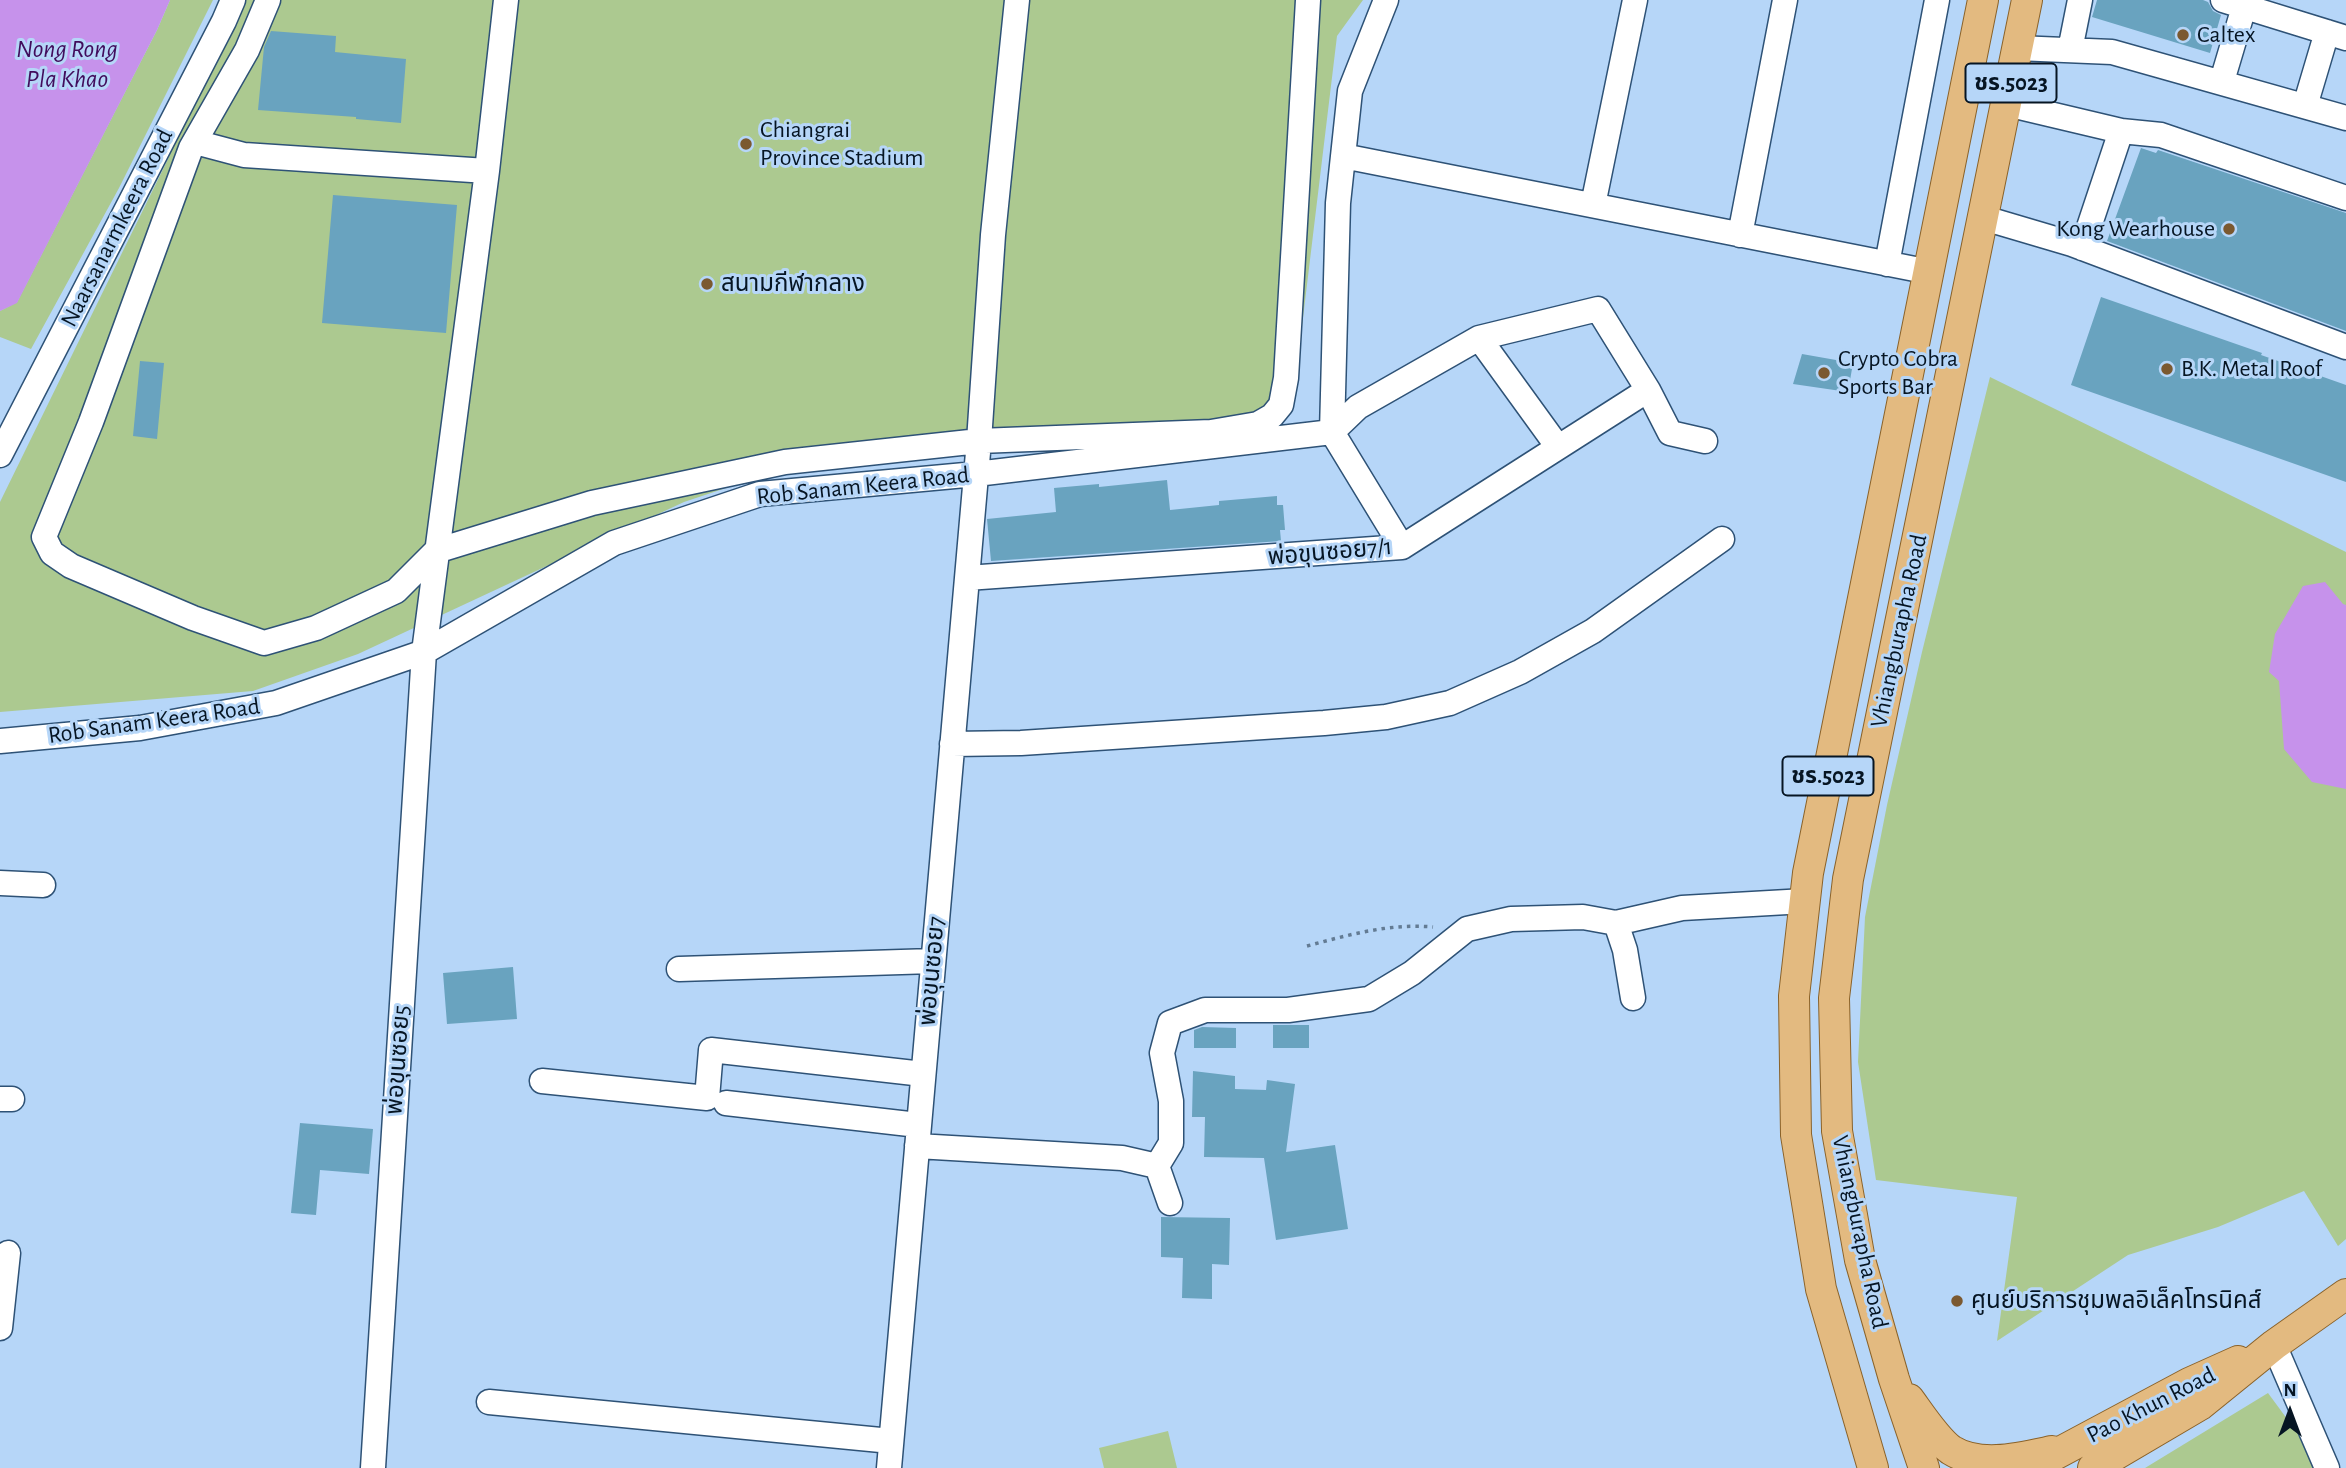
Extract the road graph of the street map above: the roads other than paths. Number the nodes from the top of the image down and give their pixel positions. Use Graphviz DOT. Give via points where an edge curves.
graph roads {
  1 [pos="233,0"];
  2 [pos="268,0"];
  3 [pos="506,0"];
  4 [pos="1017,0"];
  5 [pos="1308,0"];
  6 [pos="1386,0"];
  7 [pos="1635,0"];
  8 [pos="1785,0"];
  9 [pos="1937,0"];
  10 [pos="1983,0"];
  11 [pos="2026,0"];
  12 [pos="2080,0"];
  13 [pos="2234,3"];
  14 [pos="2336,35"];
  15 [pos="2017,48"];
  16 [pos="2070,50"];
  17 [pos="2222,81"];
  18 [pos="2007,104"];
  19 [pos="2305,106"];
  20 [pos="2346,118"];
  21 [pos="2121,131"];
  22 [pos="195,142"];
  23 [pos="1343,156"];
  24 [pos="1953,157"];
  25 [pos="1994,165"];
  26 [pos="487,171"];
  27 [pos="2346,198"];
  28 [pos="1593,205"];
  29 [pos="1984,218"];
  30 [pos="1740,234"];
  31 [pos="2082,248"];
  32 [pos="1887,264"];
  33 [pos="1930,272"];
  34 [pos="1479,338"];
  35 [pos="2346,346"];
  36 [pos="1648,390"];
  37 [pos="1332,432"];
  38 [pos="979,441"];
  39 [pos="1705,441"];
  40 [pos="1558,447"];
  41 [pos="0,455"];
  42 [pos="976,474"];
  43 [pos="1722,539"];
  44 [pos="1402,547"];
  45 [pos="436,551"];
  46 [pos="967,578"];
  47 [pos="424,652"];
  48 [pos="0,741"];
  49 [pos="952,744"];
  50 [pos="0,883"];
  51 [pos="43,885"];
  52 [pos="1805,901"];
  53 [pos="1616,923"];
  54 [pos="933,961"];
  55 [pos="679,969"];
  56 [pos="1633,998"];
  57 [pos="923,1074"];
  58 [pos="542,1081"];
  59 [pos="726,1103"];
  60 [pos="918,1135"];
  61 [pos="1157,1166"];
  62 [pos="1170,1203"];
  63 [pos="8,1253"];
  64 [pos="2346,1294"];
  65 [pos="0,1328"];
  66 [pos="2274,1345"];
  67 [pos="1894,1379"];
  68 [pos="1851,1398"];
  69 [pos="489,1402"];
  70 [pos="891,1441"];
  71 [pos="2067,1448"];
  72 [pos="373,1468"];
  73 [pos="888,1468"];
  74 [pos="1856,1468"];
  75 [pos="1873,1468"];
  76 [pos="1924,1468"];
  77 [pos="2030,1468"];
  78 [pos="2092,1468"];
  79 [pos="2328,1468"];
  1 -- 41 [label="street, Naarsanarmkeera Road"];
  2 -- 22 [label="street" via="247,50"];
  3 -- 26 [label="street, พ่อขุนซอย5"];
  4 -- 38 [label="street, พ่อขุนซอย7" via="993,234"];
  5 -- 38 [label="street" via="1290,324 1281,405 1258,424 1211,432"];
  6 -- 23 [label="street" via="1350,91"];
  7 -- 28 [label="street"];
  8 -- 30 [label="street"];
  9 -- 32 [label="street"];
  10 -- 24 [label="main road, Vhiangburapha Road / ชร.5023"];
  11 -- 15 [label="main road, Vhiangburapha Road / ชร.5023"];
  12 -- 16 [label="street"];
  13 -- 14 [label="street"];
  13 -- 17 [label="street"];
  14 -- 19 [label="street"];
  15 -- 16 [label="street"];
  15 -- 18 [label="main road, Vhiangburapha Road / ชร.5023"];
  16 -- 17 [label="street" via="2112,52"];
  17 -- 19 [label="street"];
  18 -- 21 [label="street"];
  18 -- 25 [label="main road, Vhiangburapha Road / ชร.5023"];
  19 -- 20 [label="street"];
  21 -- 27 [label="street" via="2161,135"];
  21 -- 31 [label="street"];
  22 -- 26 [label="street" via="244,155"];
  22 -- 45 [label="street" via="44,537 52,553 71,566 193,618 264,643 316,628 396,591"];
  23 -- 28 [label="street"];
  23 -- 37 [label="street"];
  24 -- 25 [label="main road"];
  24 -- 33 [label="main road, Vhiangburapha Road / ชร.5023"];
  25 -- 29 [label="main road, Vhiangburapha Road / ชร.5023"];
  26 -- 45 [label="street, พ่อขุนซอย5"];
  28 -- 30 [label="street"];
  29 -- 31 [label="street"];
  29 -- 67 [label="main road, Vhiangburapha Road / ชร.5023" via="1848,879 1834,998 1837,1131 1860,1260"];
  30 -- 32 [label="street"];
  31 -- 35 [label="street"];
  32 -- 33 [label="street"];
  33 -- 52 [label="main road, Vhiangburapha Road / ชร.5023"];
  34 -- 36 [label="street" via="1598,309"];
  34 -- 37 [label="street" via="1358,407"];
  34 -- 40 [label="street"];
  36 -- 39 [label="street" via="1670,433"];
  36 -- 40 [label="street, พ่อขุนซอย7/1"];
  37 -- 42 [label="street, Rob Sanam Keera Road"];
  37 -- 44 [label="street"];
  38 -- 42 [label="street, พ่อขุนซอย7"];
  38 -- 45 [label="street" via="785,462 592,503"];
  40 -- 44 [label="street, พ่อขุนซอย7/1"];
  42 -- 46 [label="street, พ่อขุนซอย7"];
  42 -- 47 [label="street, Rob Sanam Keera Road" via="760,494 614,544"];
  43 -- 49 [label="street" via="1593,631 1520,672 1450,703 1385,717 1324,723"];
  44 -- 46 [label="street, พ่อขุนซอย7/1"];
  45 -- 47 [label="street, พ่อขุนซอย5"];
  46 -- 49 [label="street, พ่อขุนซอย7"];
  47 -- 48 [label="street, Rob Sanam Keera Road" via="276,704 140,728"];
  47 -- 72 [label="street, พ่อขุนซอย5"];
  49 -- 54 [label="street, พ่อขุนซอย7"];
  50 -- 51 [label="street"];
  52 -- 53 [label="street" via="1682,908"];
  52 -- 68 [label="main road, Vhiangburapha Road / ชร.5023" via="1794,996 1796,1135 1821,1289"];
  53 -- 56 [label="street"];
  53 -- 61 [label="street" via="1583,917 1511,919 1467,929 1412,973 1369,999 1287,1010 1205,1010 1170,1023 1162,1054 1171,1101 1171,1143"];
  54 -- 55 [label="street"];
  54 -- 57 [label="street, พ่อขุนซอย7"];
  57 -- 58 [label="street" via="712,1050 707,1098"];
  57 -- 60 [label="street, พ่อขุนซอย7"];
  59 -- 60 [label="street"];
  60 -- 61 [label="street"];
  60 -- 70 [label="street, พ่อขุนซอย7"];
  61 -- 62 [label="street"];
  63 -- 65 [label="street"];
  64 -- 66 [label="main road, Pao Khun Road"];
  66 -- 71 [label="main road, Pao Khun Road" via="2189,1383"];
  66 -- 78 [label="main road, Pao Khun Road" via="2200,1405"];
  66 -- 79 [label="street"];
  67 -- 71 [label="main road" via="1951,1450 1977,1462"];
  67 -- 76 [label="main road, Vhiangburapha Road / ชร.5023"];
  68 -- 74 [label="main road"];
  68 -- 75 [label="main road, Vhiangburapha Road / ชร.5023"];
  69 -- 70 [label="street"];
  70 -- 73 [label="street, พ่อขุนซอย7"];
  71 -- 77 [label="main road, Pao Khun Road"];
}
